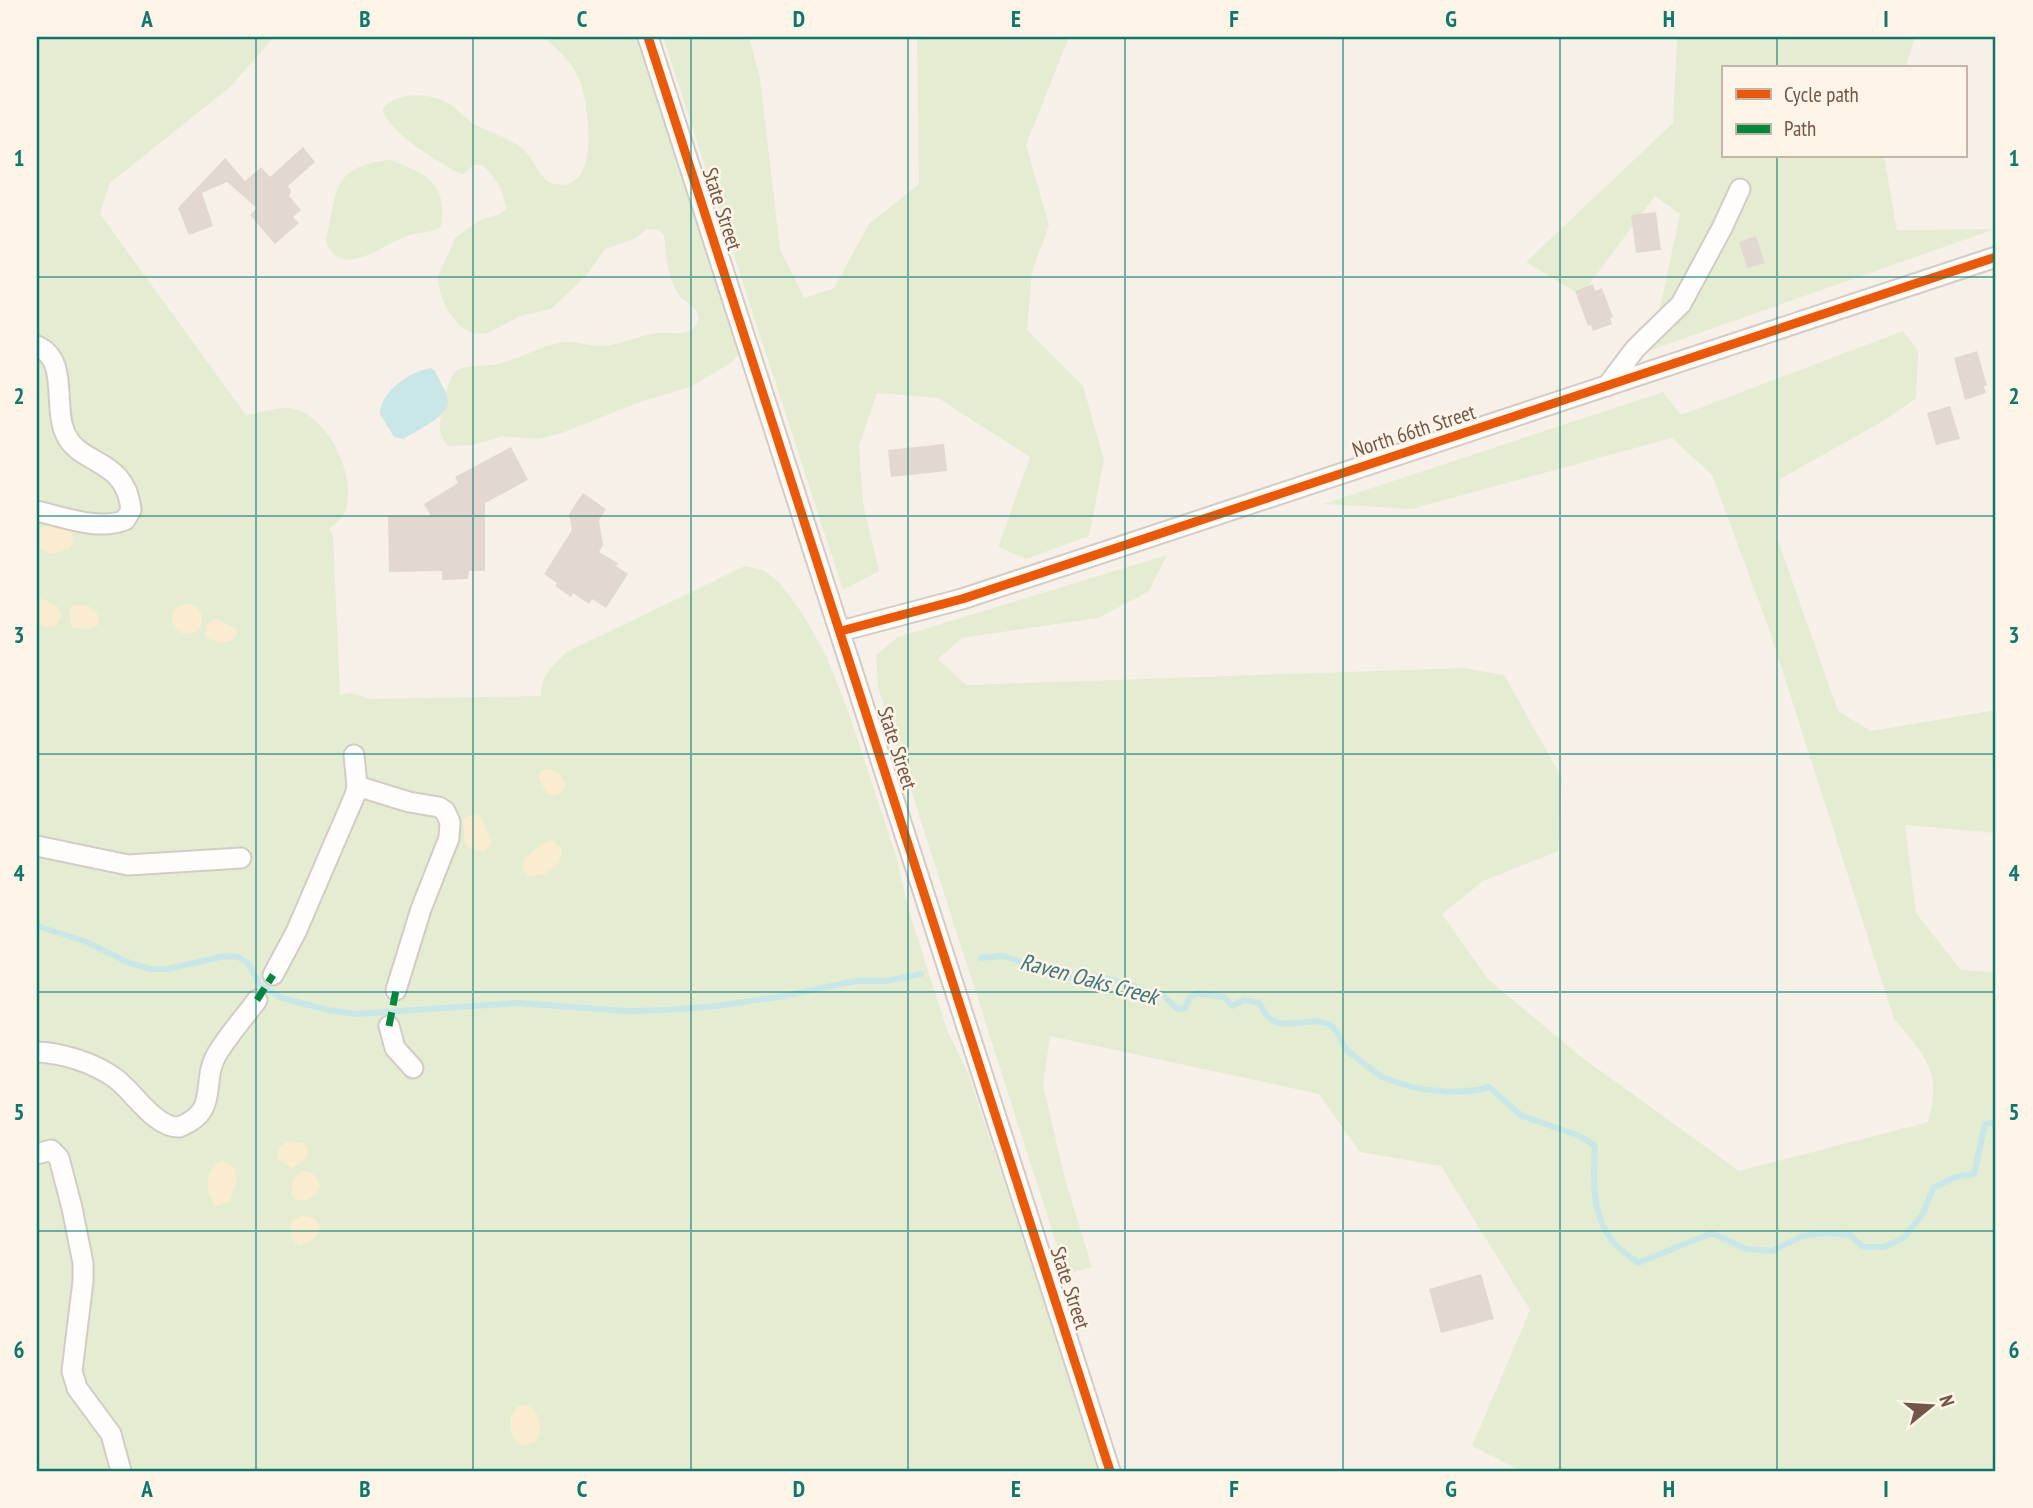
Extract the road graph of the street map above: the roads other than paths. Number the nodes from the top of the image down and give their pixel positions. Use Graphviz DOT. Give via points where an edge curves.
graph roads {
  1 [pos="648,37"];
  2 [pos="1741,189"];
  3 [pos="1996,257"];
  4 [pos="37,346"];
  5 [pos="1607,386"];
  6 [pos="37,511"];
  7 [pos="841,631"];
  8 [pos="354,755"];
  9 [pos="357,786"];
  10 [pos="37,846"];
  11 [pos="241,858"];
  12 [pos="273,975"];
  13 [pos="396,990"];
  14 [pos="257,1000"];
  15 [pos="389,1026"];
  16 [pos="37,1052"];
  17 [pos="413,1068"];
  18 [pos="37,1154"];
  19 [pos="121,1471"];
  20 [pos="1110,1471"];
  1 -- 7 [label="street, State Street"];
  2 -- 5 [label="street" via="1681,304 1635,349"];
  3 -- 5 [label="street, North 66th Street"];
  4 -- 6 [label="street" via="47,352 55,367 66,436 118,477 131,510 125,520 113,524"];
  5 -- 7 [label="street, North 66th Street" via="962,598"];
  7 -- 20 [label="street, State Street"];
  8 -- 9 [label="street"];
  9 -- 12 [label="street" via="296,932"];
  9 -- 13 [label="street" via="439,807 450,822 449,838"];
  10 -- 11 [label="street" via="128,865"];
  14 -- 16 [label="street" via="216,1055 206,1105 179,1127 162,1123 106,1073"];
  15 -- 17 [label="street" via="395,1048"];
  18 -- 19 [label="street" via="51,1150 59,1158 80,1244 82,1280 71,1362 74,1380 111,1434"];
}
